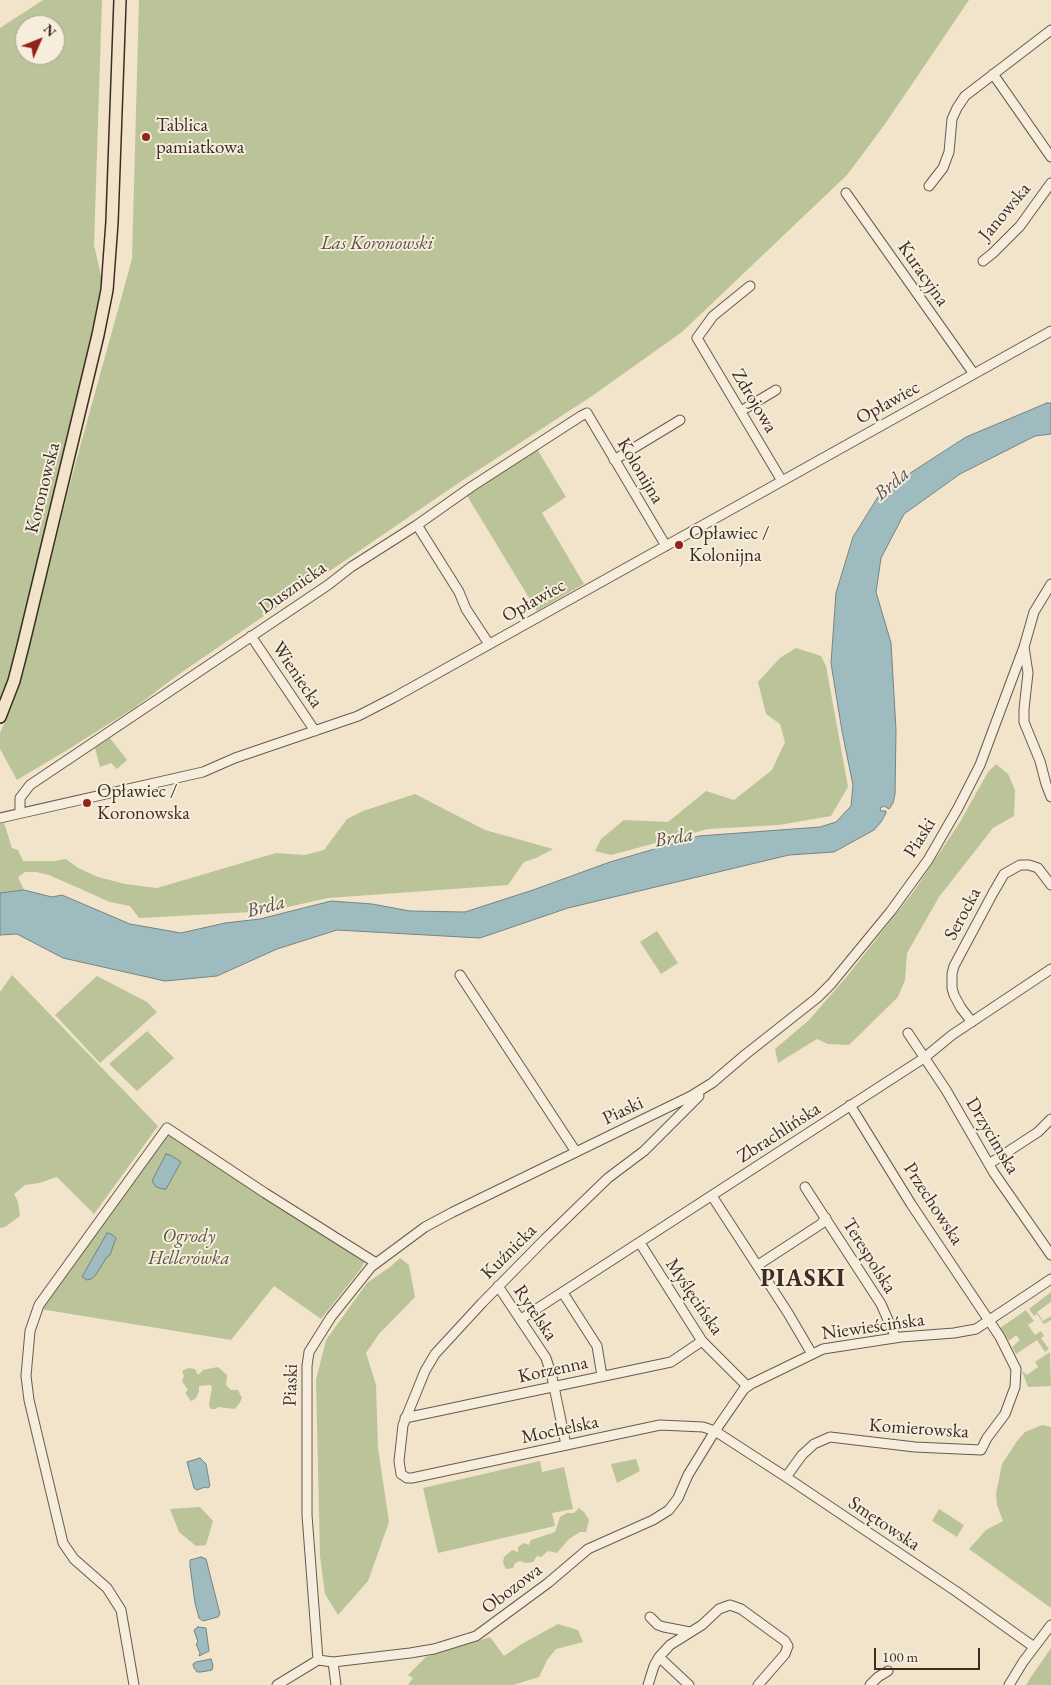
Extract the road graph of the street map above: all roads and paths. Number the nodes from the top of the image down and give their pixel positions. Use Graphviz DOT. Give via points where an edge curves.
graph roads {
  1 [pos="120,0"];
  2 [pos="1051,30"];
  3 [pos="993,74"];
  4 [pos="1051,157"];
  5 [pos="1051,183"];
  6 [pos="929,186"];
  7 [pos="846,193"];
  8 [pos="983,261"];
  9 [pos="750,286"];
  10 [pos="1051,331"];
  11 [pos="974,374"];
  12 [pos="776,390"];
  13 [pos="741,412"];
  14 [pos="587,413"];
  15 [pos="680,420"];
  16 [pos="614,460"];
  17 [pos="782,481"];
  18 [pos="417,525"];
  19 [pos="666,546"];
  20 [pos="1051,584"];
  21 [pos="251,636"];
  22 [pos="489,644"];
  23 [pos="1024,647"];
  24 [pos="0,716"];
  25 [pos="315,731"];
  26 [pos="1051,797"];
  27 [pos="20,813"];
  28 [pos="0,818"];
  29 [pos="1051,885"];
  30 [pos="1051,969"];
  31 [pos="460,975"];
  32 [pos="972,1022"];
  33 [pos="908,1033"];
  34 [pos="924,1058"];
  35 [pos="712,1083"];
  36 [pos="850,1105"];
  37 [pos="1051,1119"];
  38 [pos="576,1152"];
  39 [pos="989,1164"];
  40 [pos="805,1187"];
  41 [pos="712,1196"];
  42 [pos="826,1218"];
  43 [pos="640,1243"];
  44 [pos="1051,1255"];
  45 [pos="376,1263"];
  46 [pos="758,1264"];
  47 [pos="1051,1279"];
  48 [pos="498,1286"];
  49 [pos="563,1293"];
  50 [pos="521,1319"];
  51 [pos="989,1320"];
  52 [pos="896,1338"];
  53 [pos="702,1341"];
  54 [pos="812,1354"];
  55 [pos="602,1376"];
  56 [pos="747,1386"];
  57 [pos="554,1387"];
  58 [pos="405,1418"];
  59 [pos="715,1431"];
  60 [pos="566,1445"];
  61 [pos="786,1477"];
  62 [pos="412,1478"];
  63 [pos="650,1617"];
  64 [pos="1051,1625"];
  65 [pos="690,1632"];
  66 [pos="1034,1647"];
  67 [pos="660,1657"];
  68 [pos="318,1660"];
  69 [pos="333,1662"];
  70 [pos="888,1671"];
  71 [pos="134,1685"];
  72 [pos="277,1685"];
  73 [pos="336,1685"];
  74 [pos="648,1685"];
  75 [pos="689,1685"];
  76 [pos="759,1685"];
  77 [pos="870,1685"];
  78 [pos="1008,1685"];
  1 -- 24 [label="main road, Koronowska" via="107,290 19,663"];
  2 -- 3 [label="street"];
  3 -- 4 [label="street"];
  3 -- 6 [label="street" via="972,89 957,108 952,119 949,152 943,168"];
  5 -- 8 [label="street, Janowska" via="1020,226"];
  7 -- 11 [label="street, Kuracyjna"];
  9 -- 13 [label="street, Zdrojowa" via="713,316 697,338"];
  10 -- 11 [label="street, Opławiec"];
  11 -- 17 [label="street, Opławiec"];
  12 -- 13 [label="street"];
  13 -- 17 [label="street, Zdrojowa"];
  14 -- 16 [label="street, Kolonijna"];
  14 -- 18 [label="street, Dusznicka"];
  15 -- 16 [label="street"];
  16 -- 19 [label="street, Kolonijna"];
  17 -- 19 [label="street, Opławiec"];
  18 -- 21 [label="street, Dusznicka"];
  18 -- 22 [label="street"];
  19 -- 22 [label="street, Opławiec"];
  20 -- 23 [label="street, Piaski" via="1034,612"];
  21 -- 25 [label="street, Wieniecka"];
  21 -- 27 [label="street, Dusznicka" via="30,785 20,798"];
  22 -- 25 [label="street, Opławiec" via="358,716"];
  23 -- 26 [label="street" via="1028,673 1024,722"];
  23 -- 35 [label="street, Piaski" via="980,765 928,860 886,917 817,998"];
  25 -- 27 [label="street, Opławiec" via="203,772"];
  27 -- 28 [label="street, Opławiec"];
  29 -- 32 [label="street, Serocka" via="1038,868 1020,865 1004,874 993,893 952,974 954,995"];
  30 -- 32 [label="street, Zbrachlińska"];
  31 -- 38 [label="street"];
  32 -- 34 [label="street, Zbrachlińska"];
  33 -- 34 [label="street, Drzycimska"];
  34 -- 36 [label="street, Zbrachlińska"];
  34 -- 39 [label="street, Drzycimska"];
  35 -- 38 [label="street, Piaski" via="679,1103"];
  35 -- 48 [label="street, Kuźnicka" via="644,1150 608,1178"];
  36 -- 41 [label="street, Zbrachlińska"];
  36 -- 51 [label="street, Przechowska" via="911,1204"];
  37 -- 39 [label="street" via="1038,1132"];
  38 -- 45 [label="street, Piaski" via="453,1212 405,1240"];
  39 -- 44 [label="street, Drzycimska"];
  40 -- 42 [label="street, Terespolska"];
  41 -- 43 [label="street, Zbrachlińska"];
  41 -- 46 [label="street"];
  42 -- 46 [label="street, Terespolska"];
  42 -- 52 [label="street, Terespolska" via="881,1304"];
  43 -- 49 [label="street, Zbrachlińska"];
  43 -- 53 [label="street, Myślęcińska"];
  45 -- 68 [label="street, Piaski" via="331,1317 310,1350 307,1361 307,1515"];
  45 -- 71 [label="street" via="167,1128 38,1305 30,1331 26,1376 63,1543 74,1559 107,1588 121,1610"];
  46 -- 54 [label="street"];
  47 -- 51 [label="street, Niewieścińska"];
  48 -- 50 [label="street, Rytelska"];
  48 -- 58 [label="street, Kuźnicka" via="431,1360"];
  49 -- 50 [label="street, Zbrachlińska"];
  49 -- 55 [label="street" via="597,1346"];
  50 -- 57 [label="street, Rytelska" via="546,1358"];
  51 -- 52 [label="street, Niewieścińska" via="976,1329"];
  51 -- 61 [label="street, Komierowska" via="1016,1368 1015,1388 1004,1414 981,1450 916,1447 830,1437 814,1444"];
  52 -- 54 [label="street, Niewieścińska" via="823,1349"];
  53 -- 55 [label="street, Korzenna" via="671,1362"];
  53 -- 56 [label="street, Myślęcińska"];
  54 -- 56 [label="street, Niewieścińska"];
  55 -- 57 [label="street, Korzenna"];
  56 -- 59 [label="street, Niewieścińska"];
  57 -- 58 [label="street, Korzenna"];
  57 -- 60 [label="street, Rytelska"];
  58 -- 62 [label="street, Kuźnicka" via="400,1471 403,1476"];
  59 -- 60 [label="street, Mochelska" via="660,1424"];
  59 -- 61 [label="street, Smętowska"];
  59 -- 69 [label="street, Obozowa" via="669,1510 588,1549 476,1636 434,1649"];
  60 -- 62 [label="street, Mochelska"];
  61 -- 66 [label="street, Smętowska"];
  63 -- 65 [label="street" via="658,1625"];
  64 -- 66 [label="street"];
  65 -- 67 [label="street" via="670,1645"];
  65 -- 76 [label="street" via="719,1609 733,1605 742,1608 784,1640 788,1646 786,1652"];
  66 -- 78 [label="street"];
  67 -- 74 [label="street"];
  67 -- 75 [label="street"];
  68 -- 69 [label="street, Obozowa"];
  68 -- 72 [label="street"];
  69 -- 73 [label="street"];
  70 -- 77 [label="street"];
}
